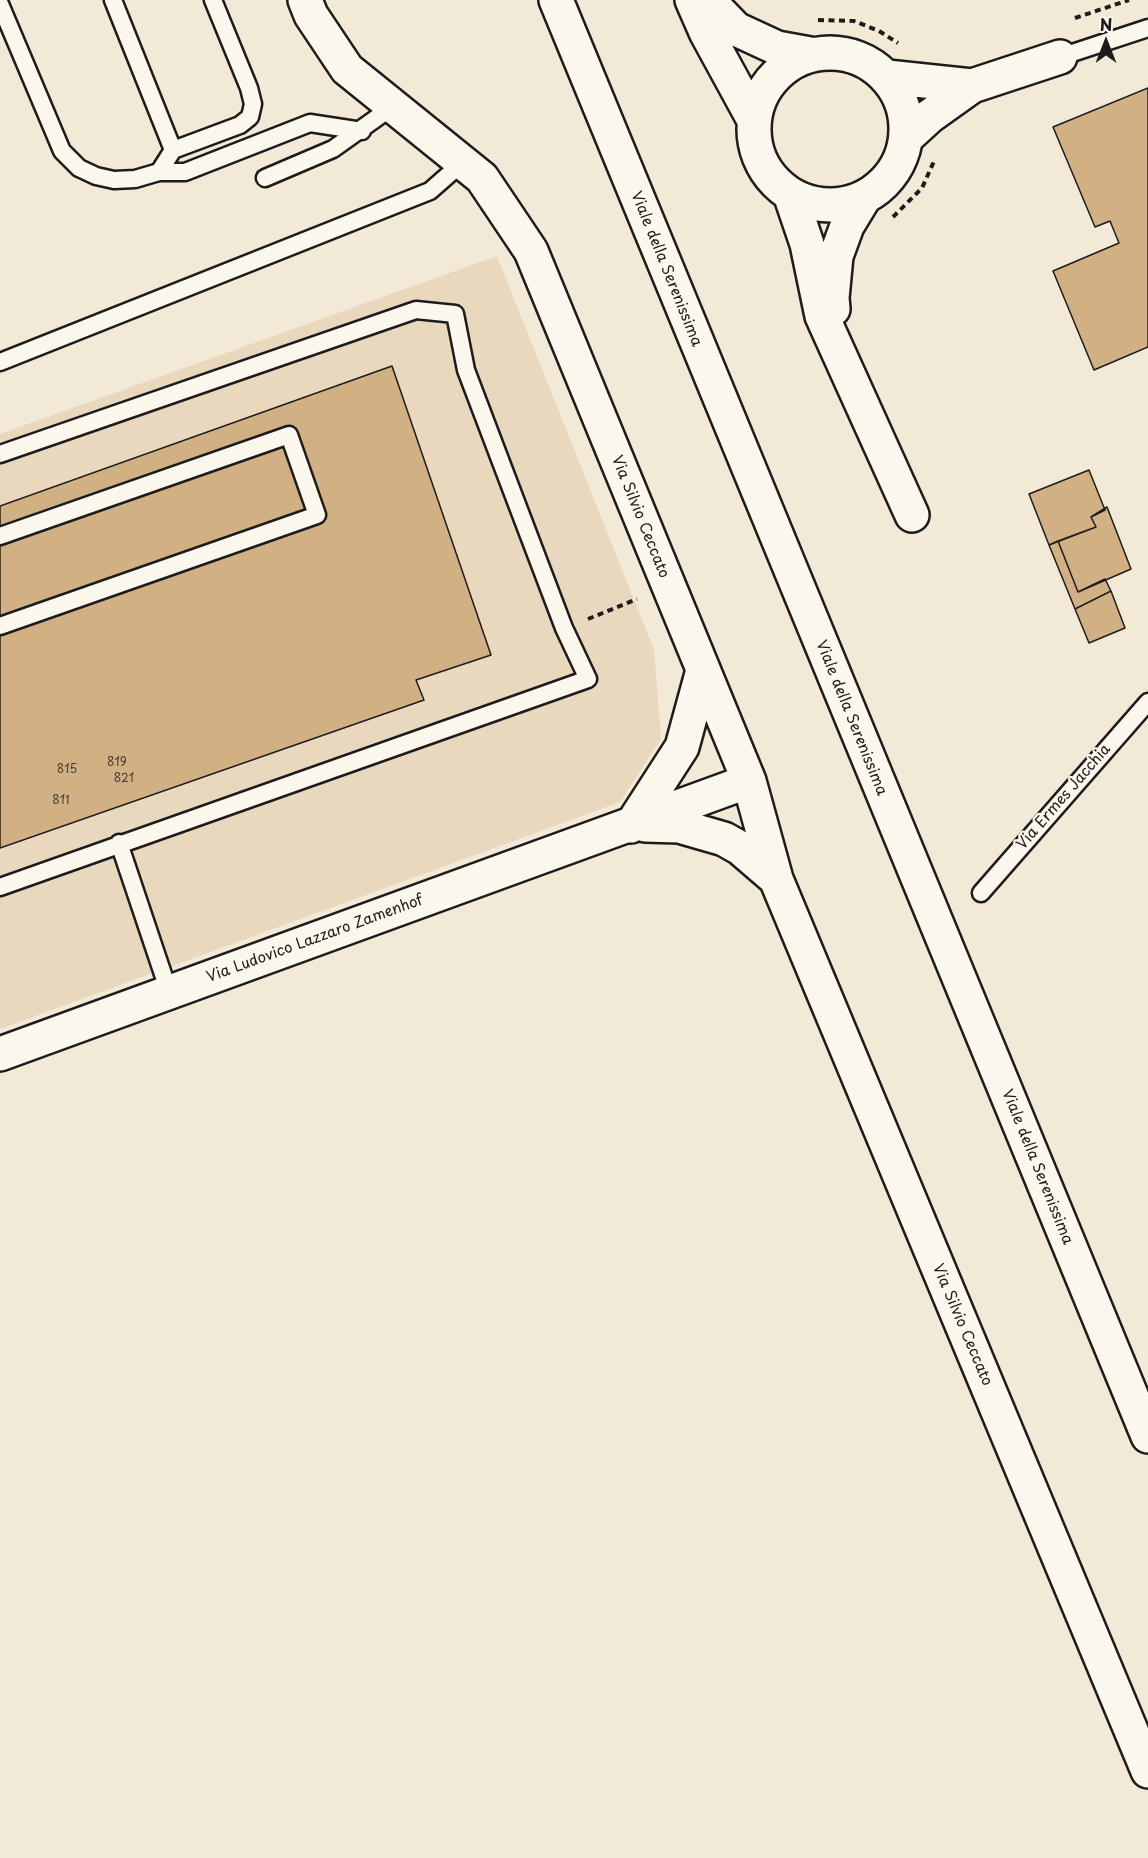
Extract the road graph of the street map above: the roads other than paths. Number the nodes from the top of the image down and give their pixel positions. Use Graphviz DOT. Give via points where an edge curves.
graph roads {
  1 [pos="113,0"];
  2 [pos="213,0"];
  3 [pos="305,0"];
  4 [pos="692,0"];
  5 [pos="708,0"];
  6 [pos="558,3"];
  7 [pos="0,4"];
  8 [pos="1148,28"];
  9 [pos="810,54"];
  10 [pos="1060,57"];
  11 [pos="887,77"];
  12 [pos="972,86"];
  13 [pos="392,107"];
  14 [pos="754,120"];
  15 [pos="362,131"];
  16 [pos="907,137"];
  17 [pos="173,150"];
  18 [pos="463,162"];
  19 [pos="159,172"];
  20 [pos="265,178"];
  21 [pos="790,194"];
  22 [pos="864,198"];
  23 [pos="843,358"];
  24 [pos="0,362"];
  25 [pos="0,454"];
  26 [pos="912,515"];
  27 [pos="0,536"];
  28 [pos="0,626"];
  29 [pos="703,670"];
  30 [pos="1148,702"];
  31 [pos="749,782"];
  32 [pos="631,826"];
  33 [pos="119,843"];
  34 [pos="776,879"];
  35 [pos="0,887"];
  36 [pos="981,893"];
  37 [pos="169,992"];
  38 [pos="0,1054"];
  39 [pos="1148,1436"];
  40 [pos="1148,1771"];
  1 -- 17 [label="lane"];
  2 -- 17 [label="lane" via="249,88 250,117 240,125"];
  3 -- 13 [label="street, Via Silvio Ceccato" via="347,69"];
  4 -- 14 [label="street"];
  5 -- 9 [label="street" via="736,29 777,48"];
  6 -- 39 [label="street, Viale della Serenissima"];
  7 -- 19 [label="lane" via="62,151 79,168 114,180"];
  8 -- 10 [label="lane"];
  9 -- 11 [label="street" via="852,55 871,63"];
  9 -- 14 [label="street" via="789,64 772,79 760,98"];
  10 -- 12 [label="street"];
  11 -- 12 [label="street"];
  11 -- 16 [label="street" via="903,105"];
  12 -- 16 [label="street"];
  13 -- 15 [label="lane"];
  13 -- 18 [label="street, Via Silvio Ceccato"];
  14 -- 21 [label="street" via="754,141 761,162 773,180"];
  15 -- 19 [label="lane" via="310,123 184,172"];
  15 -- 20 [label="lane" via="333,149"];
  16 -- 22 [label="street" via="900,162 885,183"];
  17 -- 19 [label="lane"];
  18 -- 24 [label="lane" via="430,191"];
  18 -- 29 [label="street, Via Silvio Ceccato" via="482,178 531,251"];
  21 -- 22 [label="street" via="814,203 839,205"];
  21 -- 23 [label="street" via="807,244 816,300"];
  22 -- 23 [label="street" via="847,226 836,256 832,298"];
  23 -- 26 [label="street"];
  25 -- 33 [label="lane" via="416,310 455,314 466,370 564,628 588,679"];
  27 -- 28 [label="lane" via="289,435 317,515"];
  29 -- 31 [label="street, Via Silvio Ceccato"];
  29 -- 32 [label="street" via="682,747"];
  30 -- 36 [label="lane, Via Ermes Jacchia"];
  31 -- 32 [label="street, Via Ludovico Lazzaro Zamenhof"];
  31 -- 34 [label="street, Via Silvio Ceccato"];
  32 -- 34 [label="street" via="679,826 724,840"];
  32 -- 37 [label="street, Via Ludovico Lazzaro Zamenhof"];
  33 -- 35 [label="lane"];
  33 -- 37 [label="lane"];
  34 -- 40 [label="street, Via Silvio Ceccato"];
  37 -- 38 [label="street, Via Ludovico Lazzaro Zamenhof"];
}
